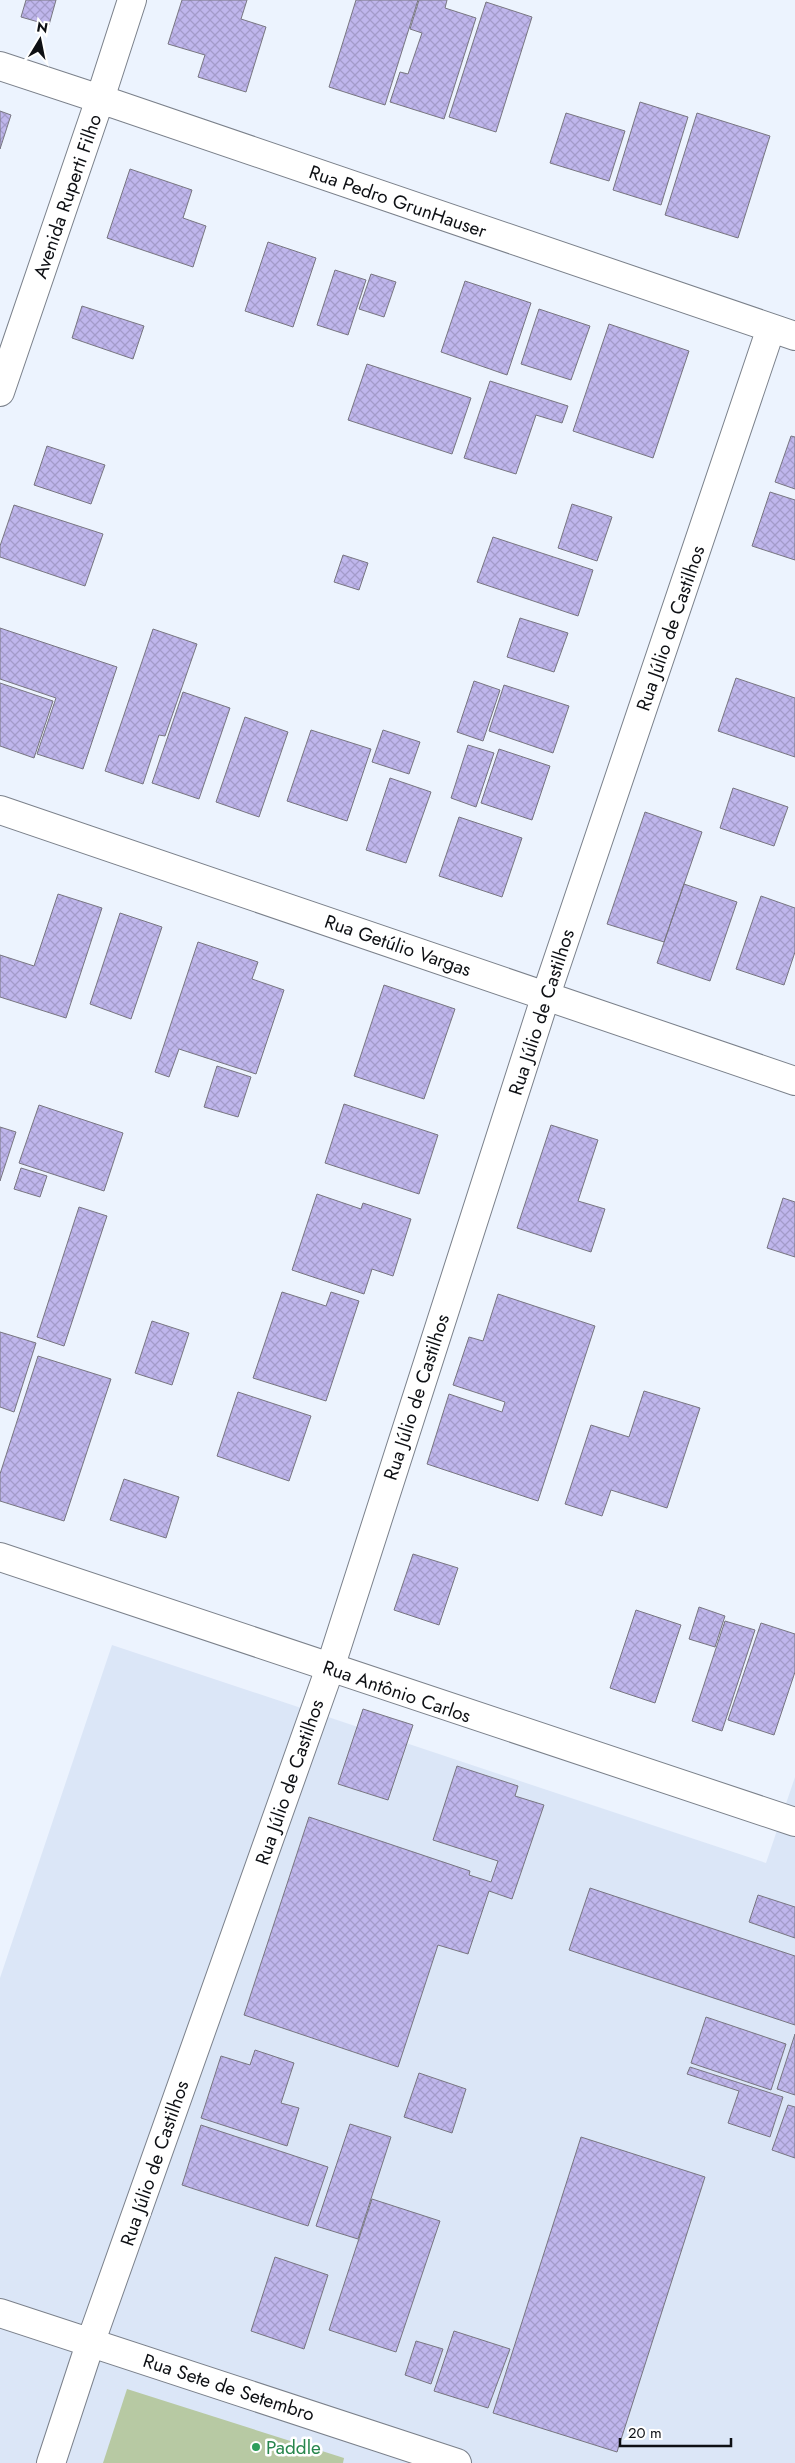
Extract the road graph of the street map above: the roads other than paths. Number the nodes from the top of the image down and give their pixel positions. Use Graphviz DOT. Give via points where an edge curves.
graph roads {
  1 [pos="132,0"];
  2 [pos="0,66"];
  3 [pos="100,100"];
  4 [pos="783,332"];
  5 [pos="0,392"];
  6 [pos="0,810"];
  7 [pos="546,995"];
  8 [pos="795,1081"];
  9 [pos="0,1558"];
  10 [pos="330,1668"];
  11 [pos="795,1822"];
  12 [pos="0,2313"];
  13 [pos="91,2341"];
  14 [pos="52,2463"];
  15 [pos="457,2463"];
  1 -- 3 [label="street, Avenida Ruperti Filho"];
  2 -- 3 [label="street, Rua Pedro GrunHauser"];
  3 -- 4 [label="street, Rua Pedro GrunHauser"];
  3 -- 5 [label="street, Avenida Ruperti Filho"];
  4 -- 7 [label="street, Rua Júlio de Castilhos"];
  6 -- 7 [label="street, Rua Getúlio Vargas"];
  7 -- 8 [label="street, Rua Getúlio Vargas"];
  7 -- 10 [label="street, Rua Júlio de Castilhos"];
  9 -- 10 [label="street, Rua Antônio Carlos"];
  10 -- 11 [label="street, Rua Antônio Carlos"];
  10 -- 13 [label="street, Rua Júlio de Castilhos"];
  12 -- 13 [label="street, Rua Sete de Setembro"];
  13 -- 14 [label="street, Rua Júlio de Castilhos"];
  13 -- 15 [label="street, Rua Sete de Setembro"];
}
